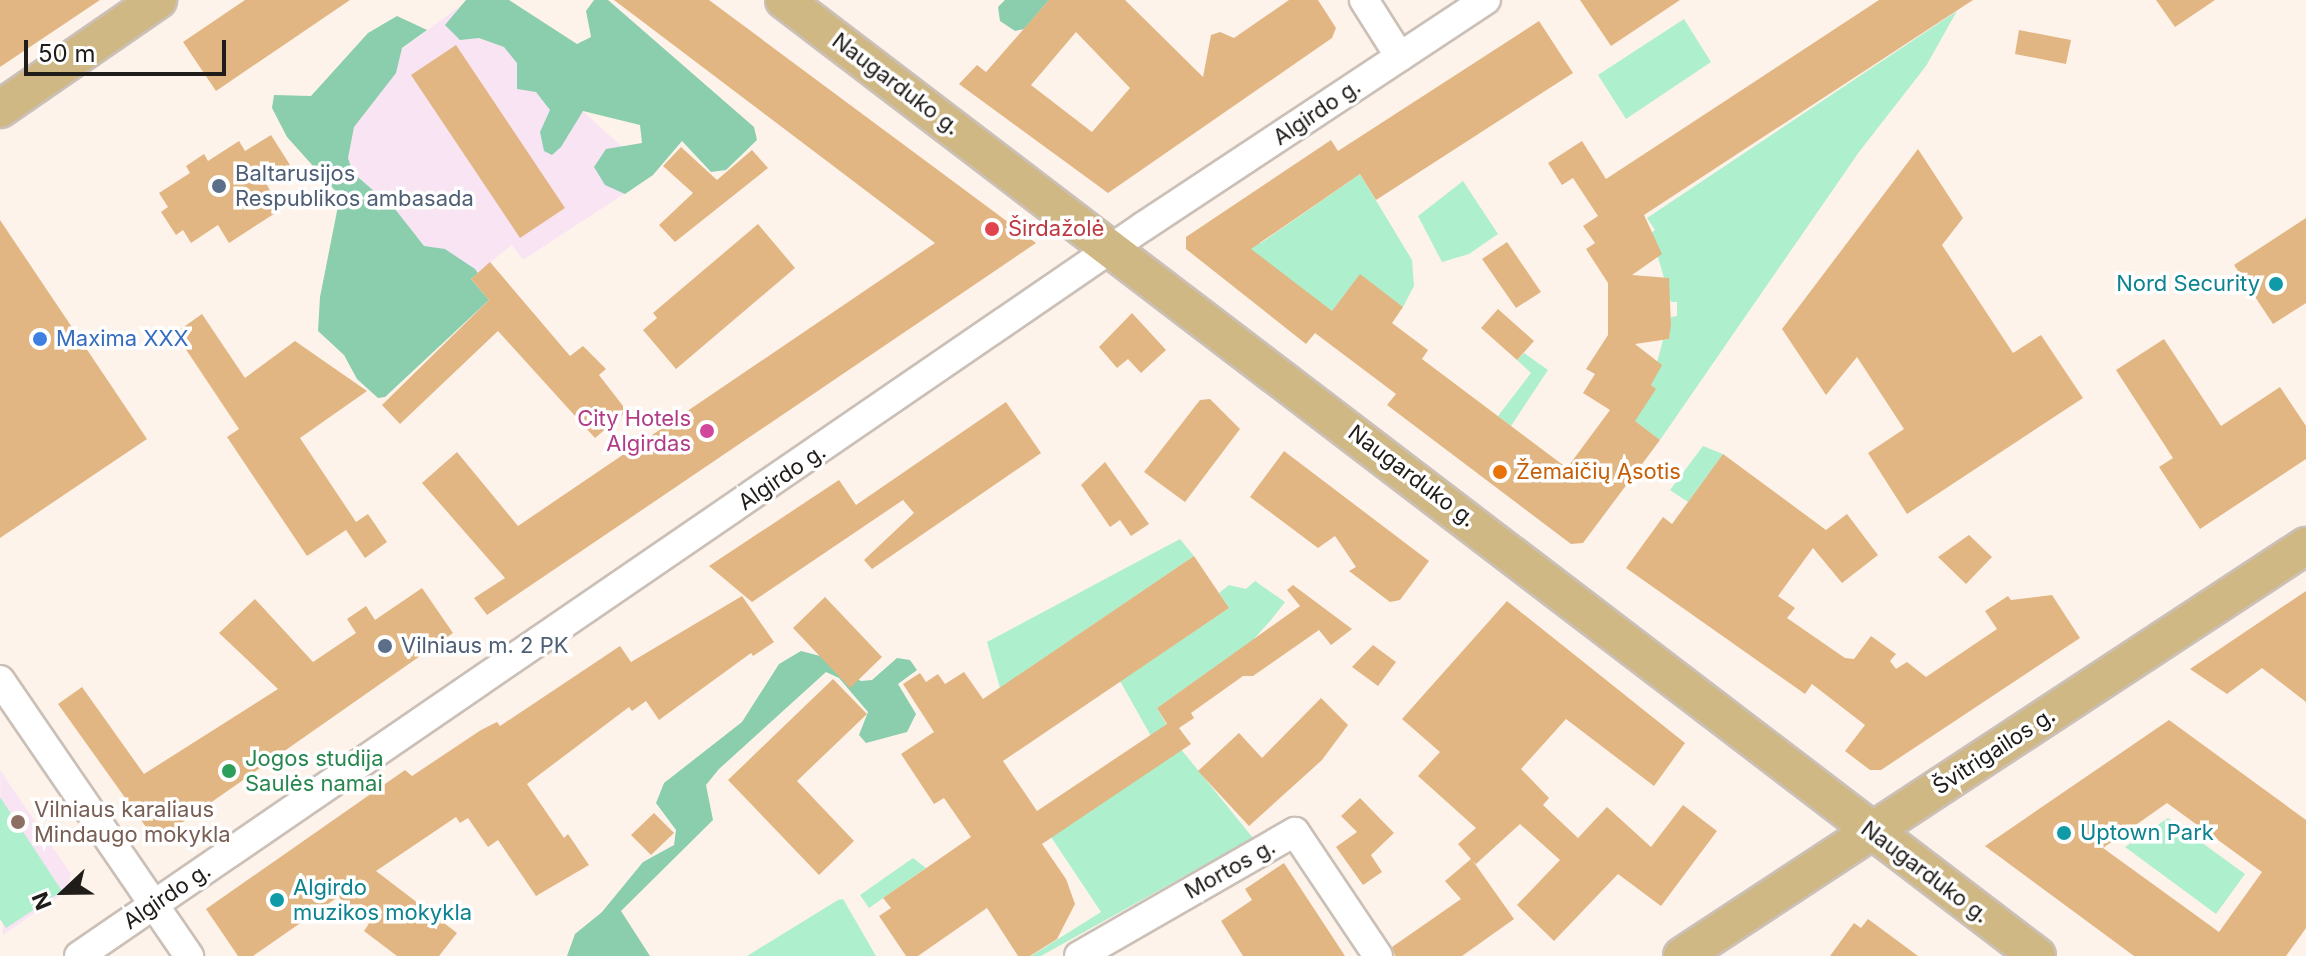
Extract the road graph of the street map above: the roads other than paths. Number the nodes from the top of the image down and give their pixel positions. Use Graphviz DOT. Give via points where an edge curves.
graph roads {
  1 [pos="158,0"];
  2 [pos="784,0"];
  3 [pos="1364,0"];
  4 [pos="1486,0"];
  5 [pos="1400,57"];
  6 [pos="0,109"];
  7 [pos="1112,250"];
  8 [pos="2306,546"];
  9 [pos="0,680"];
  10 [pos="1870,831"];
  11 [pos="152,905"];
  12 [pos="79,956"];
  13 [pos="189,956"];
  14 [pos="1079,956"];
  15 [pos="1378,956"];
  16 [pos="1682,956"];
  17 [pos="2037,956"];
  1 -- 6 [label="main road"];
  2 -- 7 [label="main road, Naugarduko g."];
  3 -- 5 [label="street"];
  4 -- 5 [label="street, Algirdo g."];
  5 -- 7 [label="street, Algirdo g."];
  7 -- 10 [label="main road, Naugarduko g." via="1504,545"];
  7 -- 11 [label="street, Algirdo g."];
  8 -- 10 [label="main road, Švitrigailos g."];
  9 -- 11 [label="street"];
  10 -- 16 [label="main road, Švitrigailos g."];
  10 -- 17 [label="main road, Naugarduko g."];
  11 -- 12 [label="street, Algirdo g."];
  11 -- 13 [label="street"];
  14 -- 15 [label="street, Mortos g." via="1295,832"];
}
